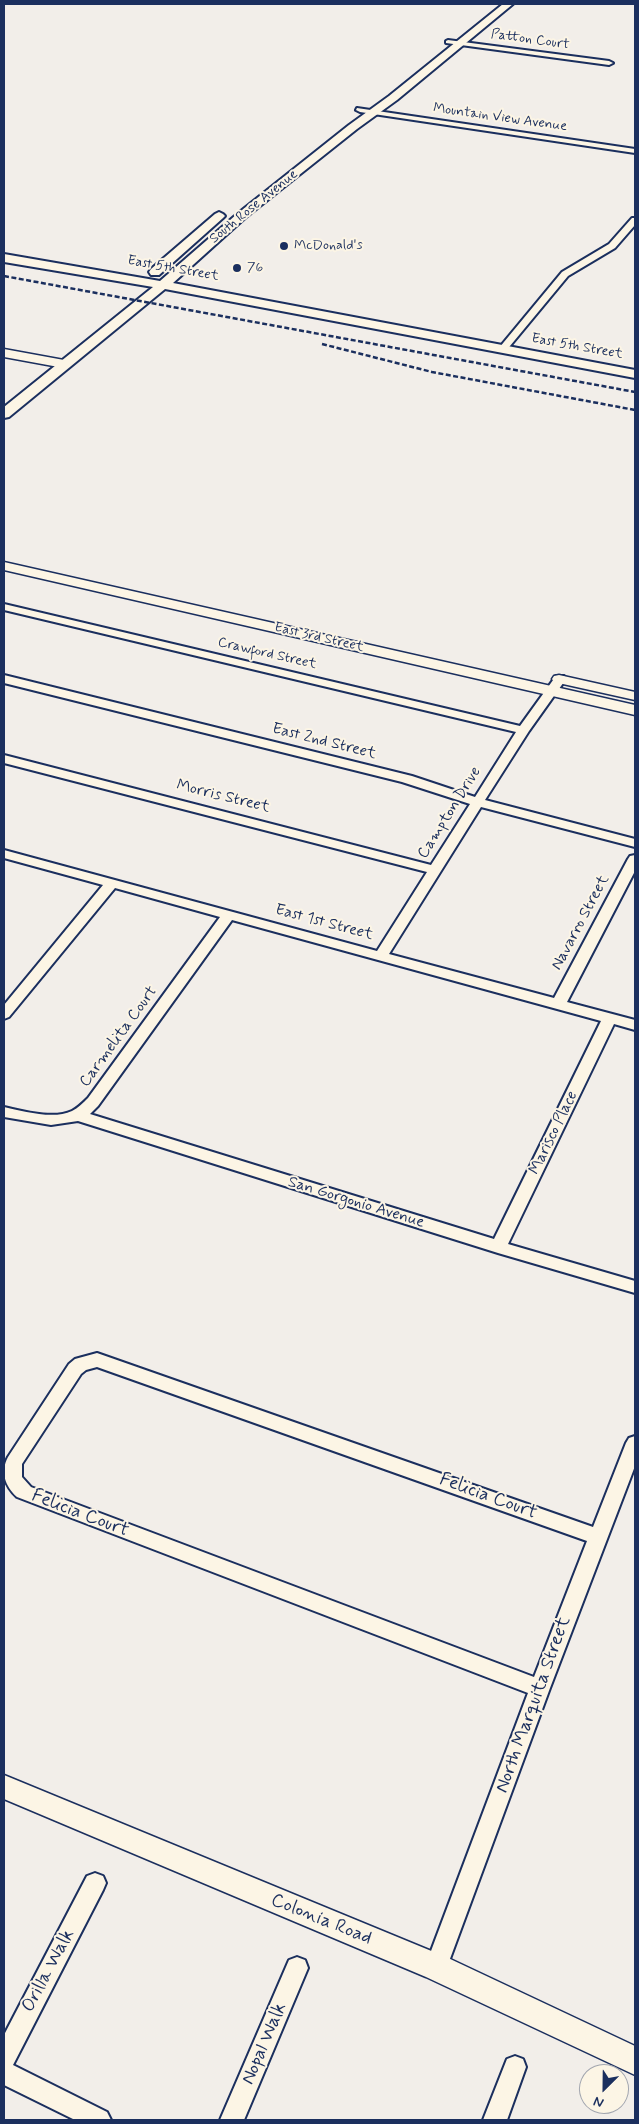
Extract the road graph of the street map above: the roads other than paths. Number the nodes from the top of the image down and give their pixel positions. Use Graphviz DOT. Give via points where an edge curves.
graph roads {
  1 [pos="492,4"];
  2 [pos="508,4"];
  3 [pos="448,42"];
  4 [pos="460,43"];
  5 [pos="609,64"];
  6 [pos="360,110"];
  7 [pos="373,112"];
  8 [pos="635,151"];
  9 [pos="287,165"];
  10 [pos="273,175"];
  11 [pos="229,209"];
  12 [pos="245,212"];
  13 [pos="635,220"];
  14 [pos="4,258"];
  15 [pos="139,286"];
  16 [pos="160,286"];
  17 [pos="59,350"];
  18 [pos="502,350"];
  19 [pos="4,352"];
  20 [pos="4,359"];
  21 [pos="40,365"];
  22 [pos="60,367"];
  23 [pos="635,374"];
  24 [pos="4,414"];
  25 [pos="4,555"];
  26 [pos="4,566"];
  27 [pos="4,607"];
  28 [pos="4,680"];
  29 [pos="556,685"];
  30 [pos="635,696"];
  31 [pos="635,710"];
  32 [pos="523,730"];
  33 [pos="4,759"];
  34 [pos="478,801"];
  35 [pos="635,843"];
  36 [pos="4,854"];
  37 [pos="635,859"];
  38 [pos="434,870"];
  39 [pos="112,883"];
  40 [pos="229,915"];
  41 [pos="381,956"];
  42 [pos="558,1004"];
  43 [pos="4,1014"];
  44 [pos="610,1018"];
  45 [pos="635,1025"];
  46 [pos="4,1112"];
  47 [pos="77,1115"];
  48 [pos="498,1247"];
  49 [pos="635,1287"];
  50 [pos="635,1443"];
  51 [pos="598,1537"];
  52 [pos="540,1688"];
  53 [pos="4,1787"];
  54 [pos="95,1883"];
  55 [pos="436,1967"];
  56 [pos="297,1968"];
  57 [pos="4,2058"];
  58 [pos="635,2061"];
  59 [pos="515,2067"];
  60 [pos="4,2073"];
  61 [pos="99,2120"];
  62 [pos="232,2120"];
  63 [pos="496,2120"];
  1 -- 3 [label="main road, South Rose Avenue"];
  2 -- 4 [label="main road, South Rose Avenue"];
  3 -- 4 [label="street, Patton Court"];
  3 -- 6 [label="main road, South Rose Avenue"];
  4 -- 5 [label="street, Patton Court"];
  4 -- 7 [label="main road, South Rose Avenue"];
  6 -- 7 [label="street, Mountain View Avenue"];
  6 -- 9 [label="main road, South Rose Avenue"];
  7 -- 8 [label="street, Mountain View Avenue"];
  7 -- 12 [label="main road, South Rose Avenue"];
  10 -- 12 [label="main road" via="269,187 242,208"];
  11 -- 15 [label="main road, South Rose Avenue"];
  12 -- 16 [label="main road, South Rose Avenue"];
  13 -- 18 [label="street" via="612,246 565,274"];
  14 -- 15 [label="main road, East 5th Street"];
  15 -- 16 [label="main road, East 5th Street"];
  16 -- 18 [label="main road, East 5th Street"];
  16 -- 22 [label="main road, South Rose Avenue"];
  17 -- 21 [label="main road"];
  18 -- 23 [label="main road, East 5th Street"];
  19 -- 21 [label="street"];
  20 -- 21 [label="street"];
  21 -- 22 [label="street"];
  22 -- 24 [label="main road, South Rose Avenue"];
  25 -- 29 [label="street, East 3rd Street"];
  26 -- 29 [label="street, East 3rd Street"];
  27 -- 32 [label="street, Crawford Street"];
  28 -- 34 [label="street, East 2nd Street" via="406,779"];
  29 -- 30 [label="street, East 3rd Street"];
  29 -- 31 [label="street, East 3rd Street"];
  29 -- 32 [label="street, Campton Drive"];
  32 -- 34 [label="street, Campton Drive"];
  33 -- 38 [label="street, Morris Street"];
  34 -- 35 [label="street, East 2nd Street"];
  34 -- 38 [label="street, Campton Drive"];
  36 -- 39 [label="street, East 1st Street"];
  37 -- 42 [label="street, Navarro Street"];
  38 -- 41 [label="street, Campton Drive"];
  39 -- 40 [label="street, East 1st Street"];
  39 -- 43 [label="street"];
  40 -- 41 [label="street, East 1st Street"];
  40 -- 47 [label="street, Carmelita Court" via="93,1102"];
  41 -- 42 [label="street, East 1st Street"];
  42 -- 44 [label="street, East 1st Street"];
  44 -- 45 [label="street, East 1st Street"];
  44 -- 48 [label="street, Marisco Place"];
  46 -- 47 [label="street" via="26,1118"];
  47 -- 48 [label="street, San Gorgonio Avenue"];
  48 -- 49 [label="street, San Gorgonio Avenue"];
  50 -- 51 [label="street, North Marquita Street"];
  51 -- 52 [label="street, North Marquita Street"];
  51 -- 52 [label="street, Felicia Court" via="97,1360 75,1369 14,1462 12,1474 15,1484 24,1492"];
  52 -- 55 [label="street, North Marquita Street"];
  53 -- 55 [label="street, Colonia Road"];
  54 -- 57 [label="street, Orilla Walk"];
  55 -- 58 [label="street, Colonia Road"];
  56 -- 62 [label="street, Nopal Walk"];
  59 -- 63 [label="street"];
  60 -- 61 [label="street"];
}
